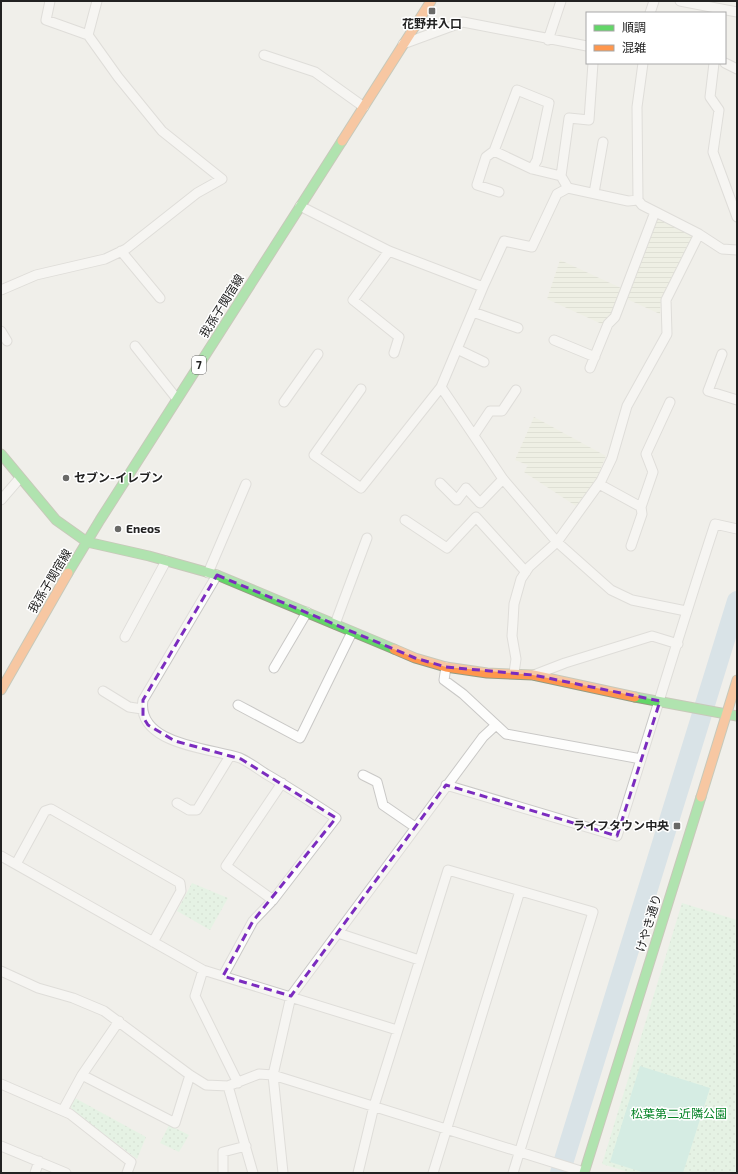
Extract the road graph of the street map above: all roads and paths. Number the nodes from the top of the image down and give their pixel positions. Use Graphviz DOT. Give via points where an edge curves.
graph roads {
  1 [pos="50,1"];
  2 [pos="97,1"];
  3 [pos="431,1"];
  4 [pos="561,1"];
  5 [pos="654,1"];
  6 [pos="680,1"];
  7 [pos="650,12"];
  8 [pos="737,12"];
  9 [pos="88,35"];
  10 [pos="548,40"];
  11 [pos="403,44"];
  12 [pos="586,46"];
  13 [pos="264,55"];
  14 [pos="592,64"];
  15 [pos="643,64"];
  16 [pos="714,64"];
  17 [pos="726,64"];
  18 [pos="737,69"];
  19 [pos="364,108"];
  20 [pos="603,142"];
  21 [pos="494,151"];
  22 [pos="532,170"];
  23 [pos="561,176"];
  24 [pos="568,188"];
  25 [pos="499,192"];
  26 [pos="594,193"];
  27 [pos="638,200"];
  28 [pos="300,206"];
  29 [pos="655,212"];
  30 [pos="737,217"];
  31 [pos="699,234"];
  32 [pos="737,250"];
  33 [pos="121,251"];
  34 [pos="389,251"];
  35 [pos="483,288"];
  36 [pos="1,290"];
  37 [pos="160,298"];
  38 [pos="473,312"];
  39 [pos="518,328"];
  40 [pos="1,332"];
  41 [pos="554,340"];
  42 [pos="7,341"];
  43 [pos="136,346"];
  44 [pos="457,349"];
  45 [pos="394,353"];
  46 [pos="318,354"];
  47 [pos="722,354"];
  48 [pos="595,357"];
  49 [pos="484,362"];
  50 [pos="590,368"];
  51 [pos="441,386"];
  52 [pos="361,389"];
  53 [pos="516,390"];
  54 [pos="177,399"];
  55 [pos="737,400"];
  56 [pos="284,402"];
  57 [pos="670,402"];
  58 [pos="474,435"];
  59 [pos="1,454"];
  60 [pos="20,478"];
  61 [pos="503,479"];
  62 [pos="440,483"];
  63 [pos="246,484"];
  64 [pos="599,484"];
  65 [pos="1,500"];
  66 [pos="641,507"];
  67 [pos="405,520"];
  68 [pos="737,529"];
  69 [pos="367,538"];
  70 [pos="87,542"];
  71 [pos="557,542"];
  72 [pos="631,546"];
  73 [pos="166,560"];
  74 [pos="526,572"];
  75 [pos="212,574"];
  76 [pos="686,611"];
  77 [pos="307,612"];
  78 [pos="335,624"];
  79 [pos="352,632"];
  80 [pos="125,637"];
  81 [pos="678,644"];
  82 [pos="446,667"];
  83 [pos="274,668"];
  84 [pos="514,673"];
  85 [pos="533,675"];
  86 [pos="737,680"];
  87 [pos="1,690"];
  88 [pos="103,691"];
  89 [pos="660,701"];
  90 [pos="238,705"];
  91 [pos="142,709"];
  92 [pos="726,714"];
  93 [pos="737,716"];
  94 [pos="496,725"];
  95 [pos="230,756"];
  96 [pos="641,759"];
  97 [pos="363,775"];
  98 [pos="282,783"];
  99 [pos="446,785"];
  100 [pos="177,803"];
  101 [pos="416,827"];
  102 [pos="1,856"];
  103 [pos="16,864"];
  104 [pos="520,891"];
  105 [pos="273,900"];
  106 [pos="338,933"];
  107 [pos="153,942"];
  108 [pos="419,960"];
  109 [pos="203,970"];
  110 [pos="1,971"];
  111 [pos="223,976"];
  112 [pos="291,996"];
  113 [pos="119,1021"];
  114 [pos="397,1030"];
  115 [pos="82,1075"];
  116 [pos="190,1075"];
  117 [pos="273,1075"];
  118 [pos="238,1083"];
  119 [pos="1,1084"];
  120 [pos="228,1086"];
  121 [pos="374,1106"];
  122 [pos="63,1110"];
  123 [pos="447,1129"];
  124 [pos="1,1146"];
  125 [pos="246,1146"];
  126 [pos="520,1151"];
  127 [pos="39,1161"];
  128 [pos="35,1173"];
  129 [pos="66,1173"];
  130 [pos="127,1173"];
  131 [pos="223,1173"];
  132 [pos="253,1173"];
  133 [pos="283,1173"];
  134 [pos="358,1173"];
  135 [pos="433,1173"];
  136 [pos="513,1173"];
  137 [pos="586,1173"];
  1 -- 9 [label="street" via="46,20"];
  2 -- 9 [label="street"];
  3 -- 11 [label="street, 我孫子関宿線 / 7"];
  4 -- 10 [label="street"];
  5 -- 7 [label="street"];
  6 -- 8 [label="street"];
  9 -- 33 [label="street" via="118,78 162,131 222,179 197,193 138,241"];
  10 -- 11 [label="street" via="463,22"];
  10 -- 12 [label="street"];
  11 -- 19 [label="street, 我孫子関宿線 / 7"];
  13 -- 19 [label="street" via="314,72"];
  14 -- 23 [label="street" via="589,120 569,118"];
  15 -- 27 [label="street" via="637,107"];
  16 -- 30 [label="street" via="710,97 719,110 713,152"];
  17 -- 18 [label="street"];
  19 -- 28 [label="street, 我孫子関宿線 / 7"];
  20 -- 26 [label="street"];
  21 -- 22 [label="street"];
  21 -- 22 [label="street" via="517,90 550,103 537,160"];
  21 -- 25 [label="street" via="486,157 478,184"];
  22 -- 23 [label="street"];
  23 -- 24 [label="street"];
  24 -- 26 [label="street"];
  24 -- 35 [label="street" via="557,194 532,247 504,241"];
  26 -- 27 [label="street" via="628,201"];
  27 -- 29 [label="street"];
  28 -- 34 [label="street"];
  28 -- 54 [label="street, 我孫子関宿線 / 7"];
  29 -- 31 [label="street"];
  29 -- 48 [label="street" via="615,317 608,324"];
  31 -- 32 [label="street" via="722,249"];
  31 -- 64 [label="street" via="666,300 667,334 627,406 612,458"];
  33 -- 36 [label="street" via="105,259 36,275"];
  33 -- 37 [label="street"];
  34 -- 35 [label="street"];
  34 -- 45 [label="street" via="353,300 399,337"];
  35 -- 38 [label="street"];
  38 -- 39 [label="street"];
  38 -- 44 [label="street"];
  40 -- 42 [label="street"];
  41 -- 48 [label="street"];
  43 -- 54 [label="street"];
  44 -- 49 [label="street"];
  44 -- 51 [label="street"];
  46 -- 56 [label="street"];
  47 -- 55 [label="street" via="708,391"];
  48 -- 50 [label="street"];
  51 -- 52 [label="street" via="361,488 314,455"];
  51 -- 58 [label="street"];
  53 -- 58 [label="street" via="502,411 490,411"];
  54 -- 70 [label="street, 我孫子関宿線 / 7"];
  57 -- 66 [label="street" via="646,454 653,472"];
  58 -- 61 [label="street"];
  59 -- 60 [label="street"];
  60 -- 65 [label="street"];
  60 -- 70 [label="street" via="56,520"];
  61 -- 62 [label="street" via="480,503 466,488 457,500"];
  61 -- 71 [label="street"];
  63 -- 75 [label="street"];
  64 -- 66 [label="street"];
  64 -- 71 [label="street"];
  66 -- 72 [label="street" via="642,514"];
  67 -- 74 [label="street" via="447,548 476,517"];
  68 -- 76 [label="street" via="715,524"];
  69 -- 78 [label="street"];
  70 -- 73 [label="street"];
  70 -- 87 [label="street, 我孫子関宿線 / 7"];
  71 -- 74 [label="street"];
  71 -- 76 [label="street" via="611,590 632,600"];
  73 -- 75 [label="street"];
  73 -- 80 [label="street"];
  74 -- 84 [label="street" via="521,579 514,604"];
  75 -- 77 [label="street"];
  75 -- 91 [label="street" via="143,700"];
  76 -- 81 [label="street"];
  77 -- 78 [label="street"];
  77 -- 83 [label="street"];
  78 -- 79 [label="street"];
  79 -- 82 [label="street" via="415,658"];
  79 -- 90 [label="street" via="300,738"];
  81 -- 85 [label="street" via="652,636"];
  81 -- 89 [label="street"];
  82 -- 84 [label="street" via="487,673"];
  82 -- 94 [label="street" via="444,680"];
  84 -- 85 [label="street"];
  85 -- 89 [label="street"];
  86 -- 92 [label="street, けやき通り"];
  88 -- 91 [label="street" via="129,707"];
  89 -- 92 [label="street"];
  89 -- 96 [label="street"];
  91 -- 95 [label="street" via="148,725 175,741"];
  92 -- 93 [label="street"];
  92 -- 137 [label="street, けやき通り"];
  94 -- 96 [label="street" via="506,734"];
  94 -- 99 [label="street" via="482,737"];
  95 -- 98 [label="street" via="241,759"];
  95 -- 100 [label="street" via="197,810 189,810"];
  96 -- 99 [label="street" via="617,836"];
  97 -- 101 [label="street" via="376,782 383,805"];
  98 -- 105 [label="street" via="226,866"];
  98 -- 105 [label="street" via="336,818"];
  99 -- 101 [label="street"];
  101 -- 106 [label="street"];
  102 -- 103 [label="street"];
  103 -- 107 [label="street"];
  103 -- 107 [label="street" via="45,811 51,809 180,883 182,891"];
  104 -- 108 [label="street" via="448,870"];
  104 -- 123 [label="street"];
  104 -- 126 [label="street" via="593,912"];
  105 -- 111 [label="street" via="253,921"];
  106 -- 108 [label="street"];
  106 -- 112 [label="street"];
  107 -- 109 [label="street"];
  108 -- 114 [label="street"];
  109 -- 111 [label="street"];
  109 -- 118 [label="street" via="195,996"];
  110 -- 113 [label="street" via="38,988 73,998 104,1011"];
  111 -- 112 [label="street"];
  112 -- 114 [label="street"];
  112 -- 117 [label="street"];
  113 -- 115 [label="street"];
  113 -- 116 [label="street"];
  114 -- 121 [label="street"];
  115 -- 116 [label="street" via="174,1123"];
  115 -- 122 [label="street"];
  116 -- 120 [label="street" via="206,1085"];
  117 -- 118 [label="street" via="259,1074"];
  117 -- 121 [label="street"];
  117 -- 133 [label="street"];
  118 -- 120 [label="street"];
  119 -- 122 [label="street"];
  120 -- 125 [label="street"];
  121 -- 123 [label="street"];
  121 -- 134 [label="street"];
  122 -- 130 [label="street" via="131,1162"];
  123 -- 126 [label="street"];
  123 -- 135 [label="street"];
  124 -- 127 [label="street"];
  125 -- 131 [label="street" via="223,1152"];
  125 -- 132 [label="street"];
  126 -- 136 [label="street"];
  126 -- 137 [label="street"];
  127 -- 128 [label="street"];
  127 -- 129 [label="street"];
}
